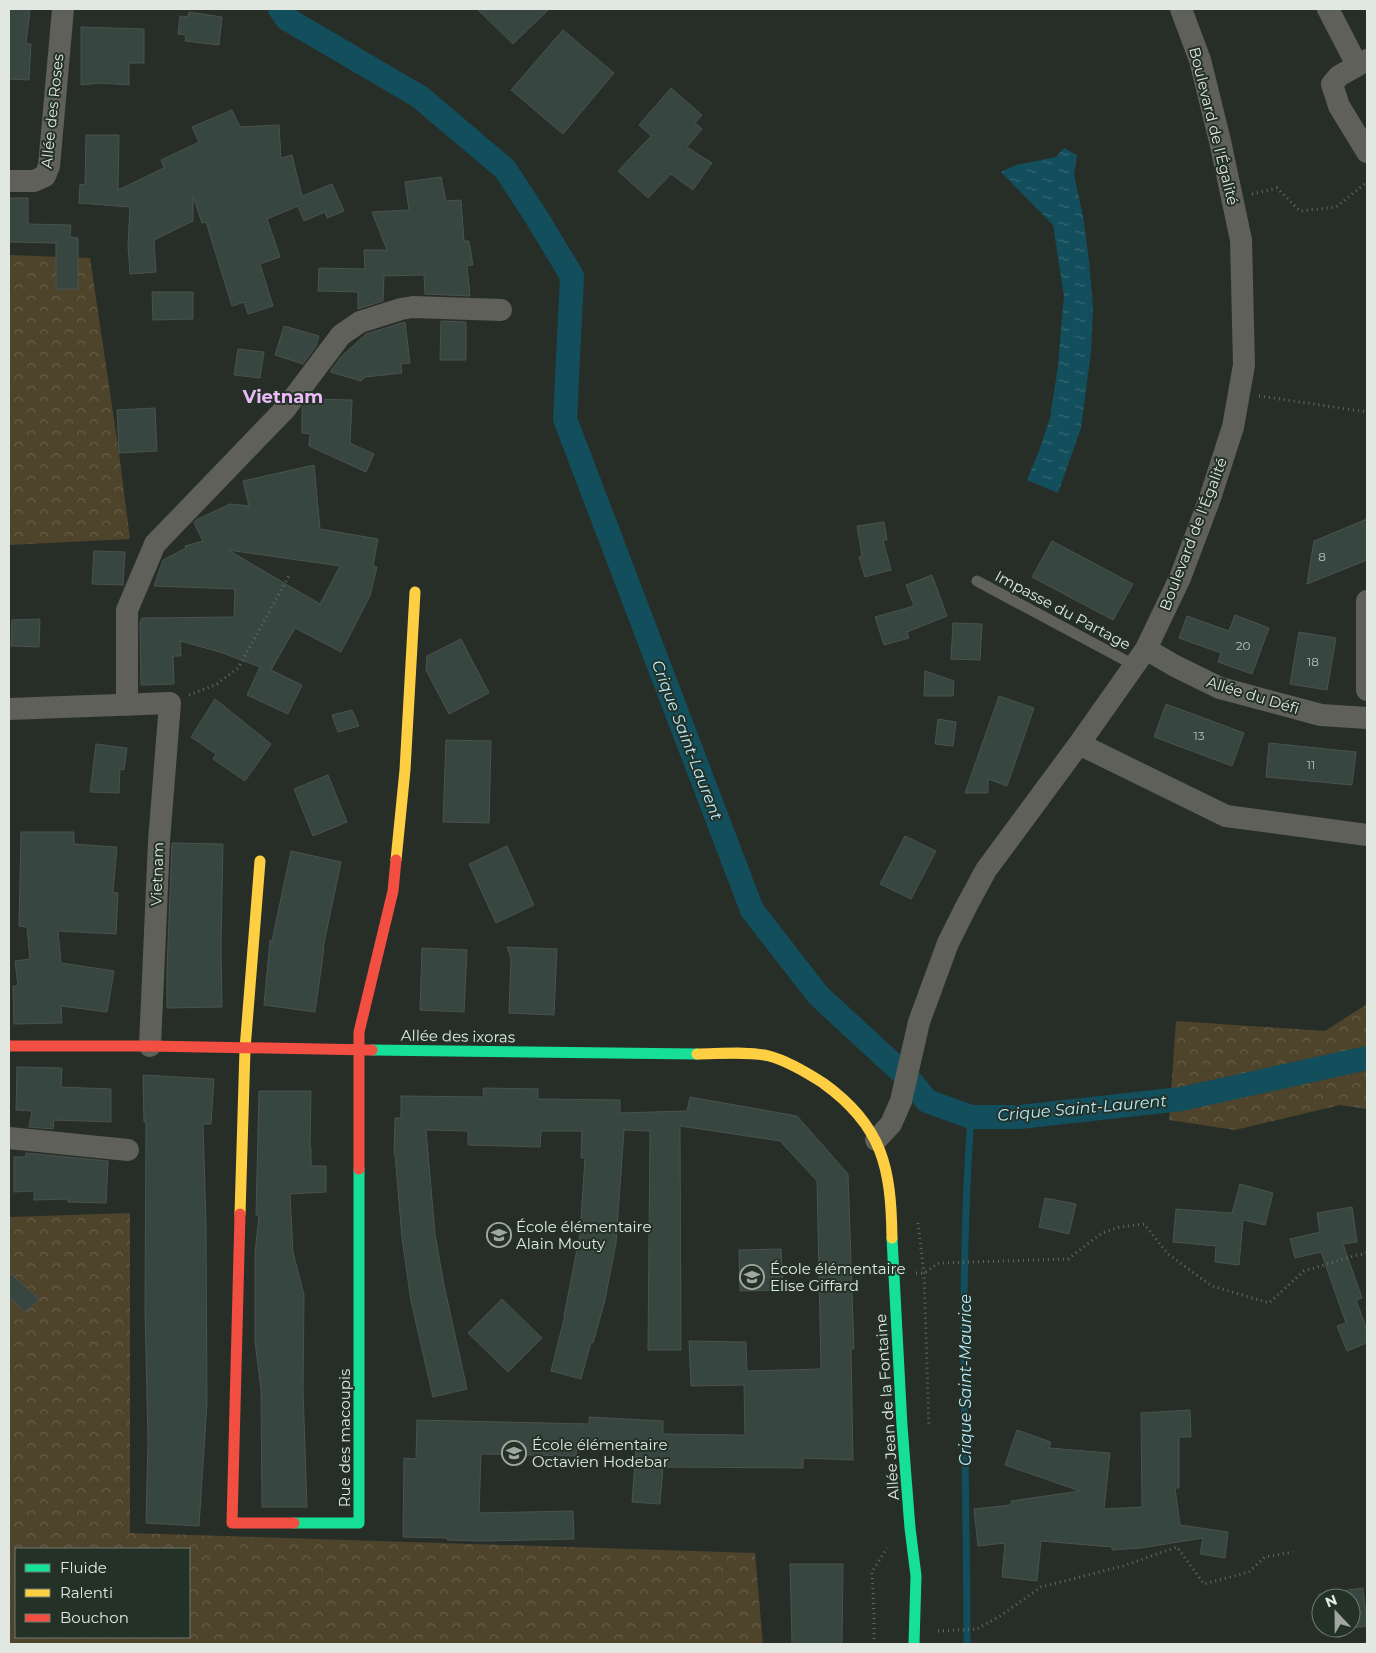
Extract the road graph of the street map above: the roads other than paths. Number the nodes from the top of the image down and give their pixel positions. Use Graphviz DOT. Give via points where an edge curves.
graph roads {
  1 [pos="63,9"];
  2 [pos="1181,9"];
  3 [pos="1328,9"];
  4 [pos="1362,62"];
  5 [pos="1367,152"];
  6 [pos="9,180"];
  7 [pos="501,310"];
  8 [pos="977,581"];
  9 [pos="415,592"];
  10 [pos="1367,602"];
  11 [pos="1140,657"];
  12 [pos="1367,690"];
  13 [pos="127,704"];
  14 [pos="9,709"];
  15 [pos="1367,718"];
  16 [pos="1079,744"];
  17 [pos="1367,836"];
  18 [pos="260,861"];
  19 [pos="9,1046"];
  20 [pos="150,1046"];
  21 [pos="245,1049"];
  22 [pos="358,1050"];
  23 [pos="9,1138"];
  24 [pos="876,1140"];
  25 [pos="128,1150"];
  26 [pos="914,1644"];
  1 -- 6 [label="street, Allée des Roses" via="49,166 45,176 34,181"];
  2 -- 11 [label="street, Boulevard de l'Égalité" via="1200,60 1241,240 1244,365 1233,427 1210,498 1180,578"];
  3 -- 4 [label="street"];
  4 -- 5 [label="street" via="1332,84 1339,106"];
  7 -- 13 [label="street" via="407,308 360,322 341,336 286,408 155,544 127,610"];
  8 -- 11 [label="lane, Impasse du Partage"];
  9 -- 22 [label="street" via="405,770 393,891 359,1032"];
  10 -- 12 [label="street"];
  11 -- 15 [label="street, Allée du Défi" via="1175,666 1220,688 1321,715"];
  11 -- 16 [label="street, Boulevard de l'Égalité"];
  13 -- 14 [label="street"];
  13 -- 20 [label="street, Vietnam" via="170,703 159,841"];
  16 -- 17 [label="street" via="1226,816"];
  16 -- 24 [label="street, Boulevard de l'Égalité" via="986,870 967,905 948,944 919,1022 901,1101 891,1124"];
  18 -- 21 [label="street"];
  19 -- 20 [label="street, Allée des ixoras"];
  20 -- 21 [label="street, Allée des ixoras"];
  21 -- 22 [label="street, Allée des ixoras"];
  21 -- 22 [label="street, Rue des macoupis" via="232,1523 359,1523"];
  22 -- 24 [label="street, Allée des ixoras" via="768,1056 800,1069 835,1092"];
  23 -- 25 [label="street"];
  24 -- 26 [label="street, Allée Jean de la Fontaine" via="885,1165 892,1209 896,1330 916,1578"];
}
